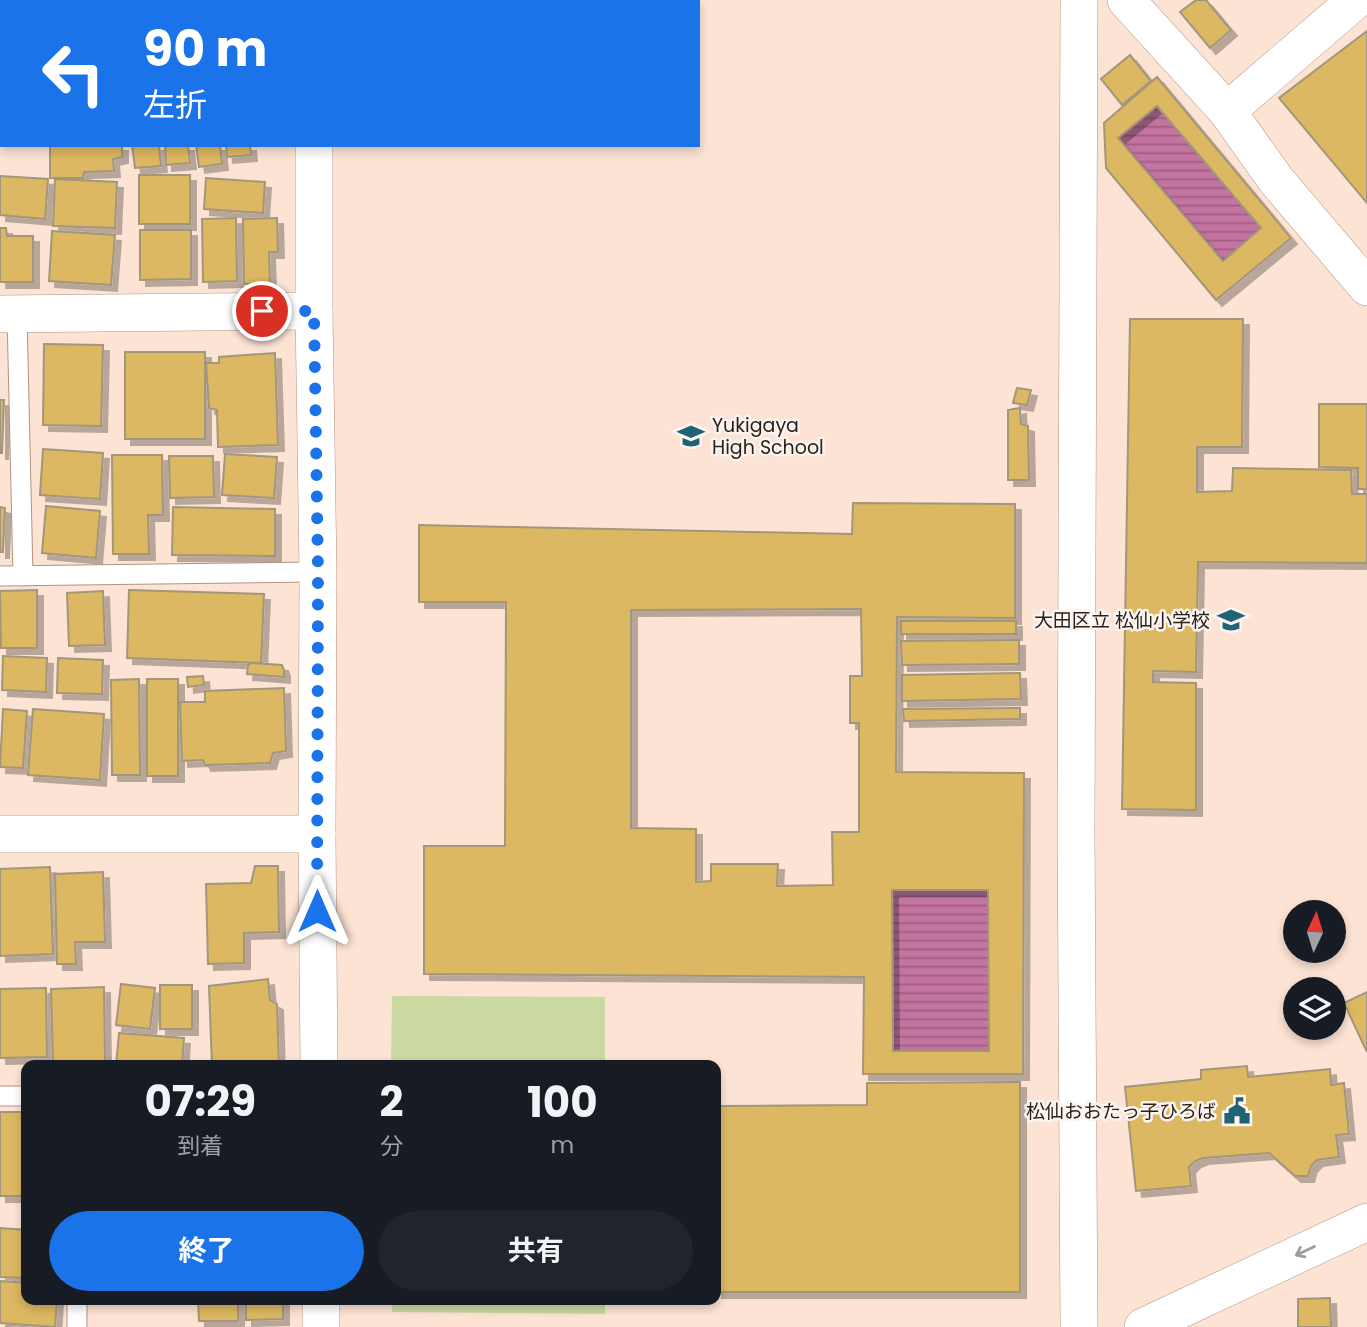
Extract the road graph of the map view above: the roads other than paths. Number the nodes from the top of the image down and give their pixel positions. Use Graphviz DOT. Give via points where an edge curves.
graph roads {
  1 [pos="1079,0"];
  2 [pos="1126,0"];
  3 [pos="1356,0"];
  4 [pos="1227,111"];
  5 [pos="314,147"];
  6 [pos="1367,287"];
  7 [pos="314,311"];
  8 [pos="9,314"];
  9 [pos="318,572"];
  10 [pos="0,576"];
  11 [pos="23,576"];
  12 [pos="0,834"];
  13 [pos="317,834"];
  14 [pos="318,1060"];
  15 [pos="0,1096"];
  16 [pos="21,1096"];
  17 [pos="1367,1222"];
  18 [pos="77,1305"];
  19 [pos="321,1305"];
  20 [pos="77,1327"];
  21 [pos="321,1327"];
  22 [pos="1079,1327"];
  23 [pos="1143,1327"];
  1 -- 22 [label="street"];
  2 -- 4 [label="street"];
  3 -- 4 [label="street"];
  4 -- 6 [label="street" via="1276,180"];
  5 -- 7 [label="street"];
  7 -- 8 [label="street"];
  7 -- 9 [label="street"];
  8 -- 11 [label="lane"];
  9 -- 11 [label="lane"];
  9 -- 13 [label="street"];
  10 -- 11 [label="lane"];
  12 -- 13 [label="street"];
  13 -- 14 [label="street"];
  15 -- 16 [label="lane"];
  17 -- 23 [label="street, one-way"];
  18 -- 20 [label="lane"];
  19 -- 21 [label="street"];
}
